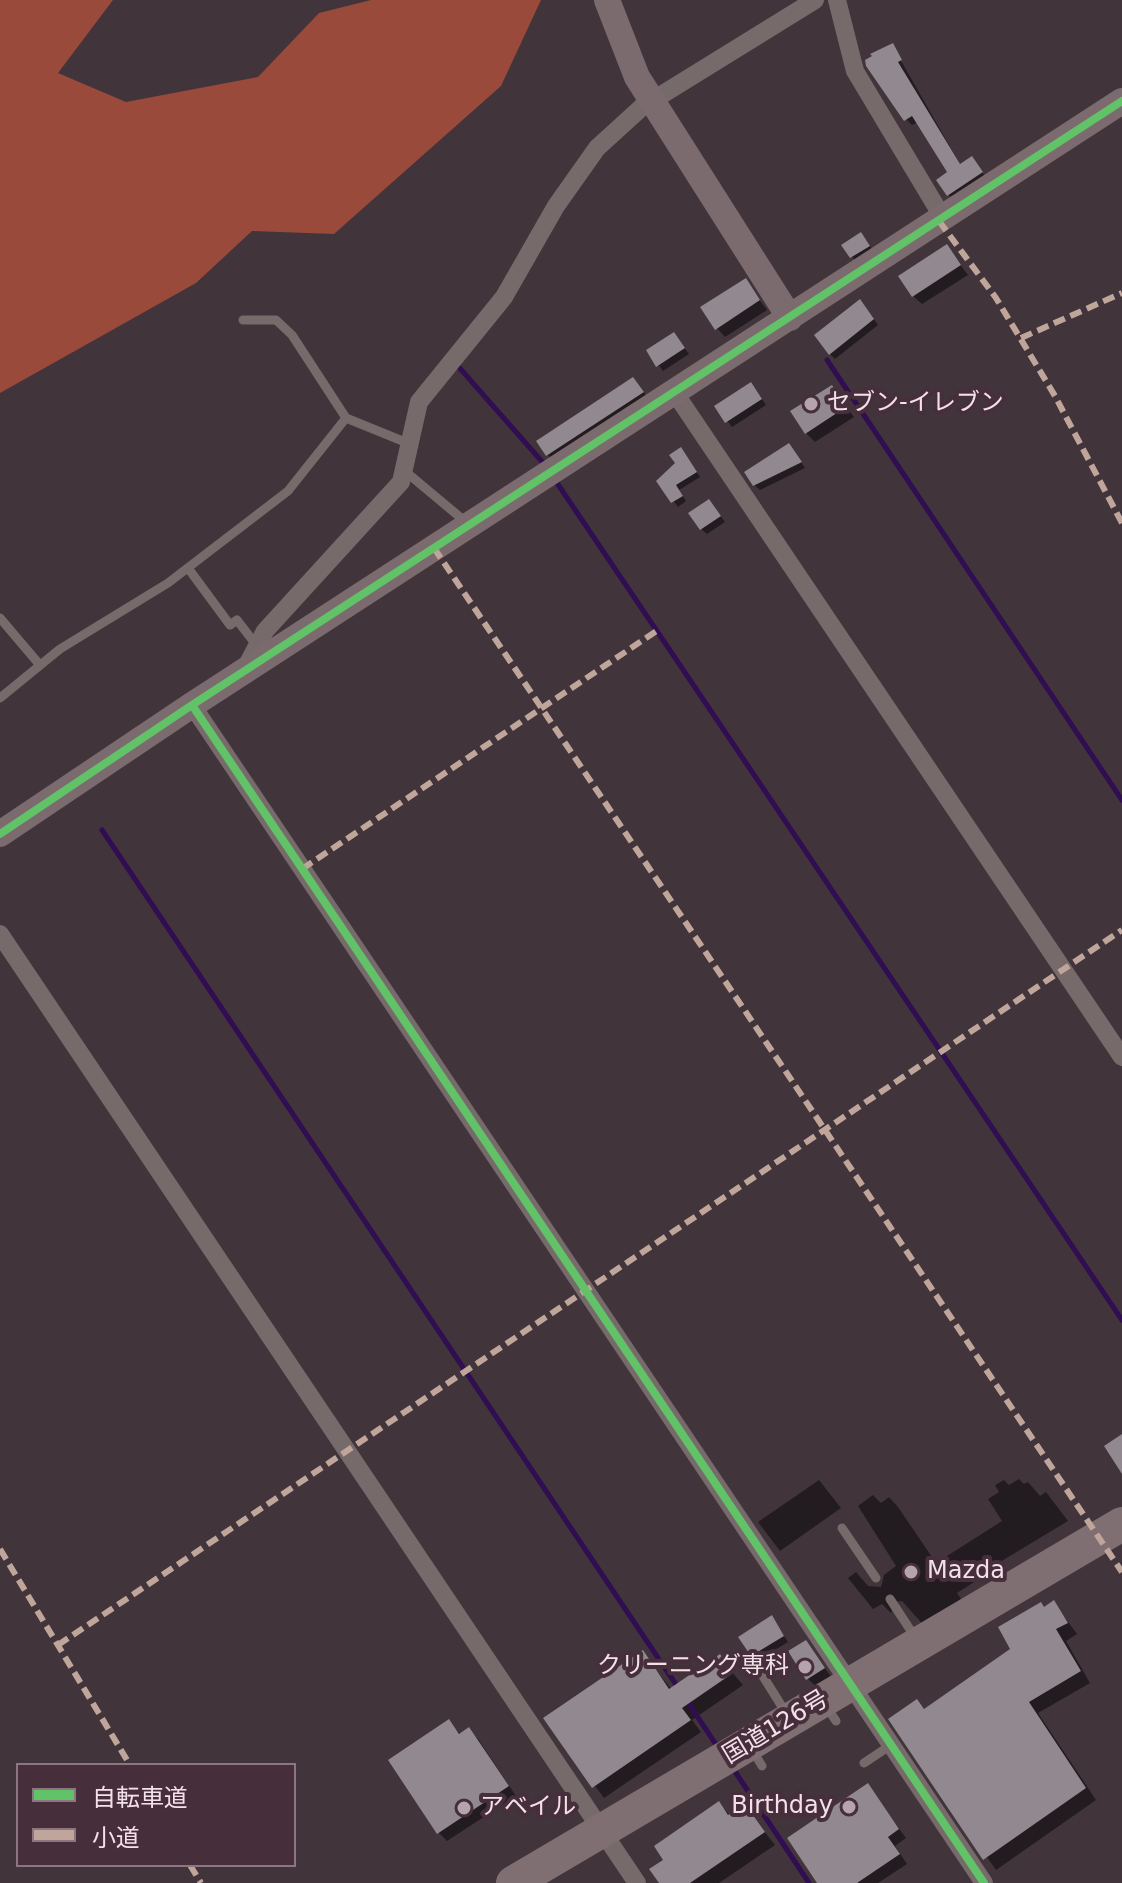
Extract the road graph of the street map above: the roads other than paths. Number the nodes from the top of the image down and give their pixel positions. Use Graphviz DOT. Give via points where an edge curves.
graph roads {
  1 [pos="607,0"];
  2 [pos="815,0"];
  3 [pos="837,0"];
  4 [pos="652,100"];
  5 [pos="1122,101"];
  6 [pos="943,218"];
  7 [pos="790,318"];
  8 [pos="243,320"];
  9 [pos="675,393"];
  10 [pos="346,418"];
  11 [pos="410,444"];
  12 [pos="406,472"];
  13 [pos="470,525"];
  14 [pos="188,568"];
  15 [pos="0,618"];
  16 [pos="257,646"];
  17 [pos="39,664"];
  18 [pos="244,671"];
  19 [pos="2,691"];
  20 [pos="192,705"];
  21 [pos="0,834"];
  22 [pos="0,934"];
  23 [pos="1122,1057"];
  24 [pos="1122,1524"];
  25 [pos="842,1528"];
  26 [pos="876,1578"];
  27 [pos="890,1599"];
  28 [pos="919,1643"];
  29 [pos="756,1665"];
  30 [pos="819,1705"];
  31 [pos="891,1745"];
  32 [pos="864,1763"];
  33 [pos="603,1831"];
  34 [pos="513,1883"];
  35 [pos="637,1883"];
  36 [pos="984,1883"];
  1 -- 4 [label="street" via="637,77"];
  2 -- 4 [label="street"];
  3 -- 6 [label="street" via="855,71"];
  4 -- 7 [label="street"];
  4 -- 11 [label="street" via="607,136 583,165 504,297 419,402"];
  5 -- 6 [label="street"];
  6 -- 7 [label="street"];
  7 -- 9 [label="street"];
  8 -- 10 [label="lane" via="276,320 292,335"];
  9 -- 13 [label="street"];
  9 -- 23 [label="street"];
  10 -- 11 [label="lane"];
  10 -- 14 [label="lane" via="288,491"];
  11 -- 12 [label="street"];
  12 -- 13 [label="lane"];
  12 -- 16 [label="street"];
  13 -- 18 [label="street"];
  14 -- 16 [label="lane" via="230,625 237,620"];
  14 -- 17 [label="lane"];
  15 -- 17 [label="lane"];
  16 -- 18 [label="street"];
  17 -- 19 [label="lane"];
  18 -- 20 [label="street"];
  20 -- 21 [label="street"];
  20 -- 30 [label="street"];
  22 -- 33 [label="street"];
  24 -- 28 [label="highway, 国道126号" via="1042,1578"];
  25 -- 26 [label="lane"];
  27 -- 28 [label="lane"];
  28 -- 30 [label="highway, 国道126号"];
  29 -- 30 [label="lane"];
  30 -- 31 [label="street"];
  30 -- 33 [label="highway, 国道126号" via="755,1755"];
  31 -- 32 [label="lane"];
  31 -- 36 [label="street"];
  33 -- 34 [label="highway, 国道126号"];
  33 -- 35 [label="street"];
}
